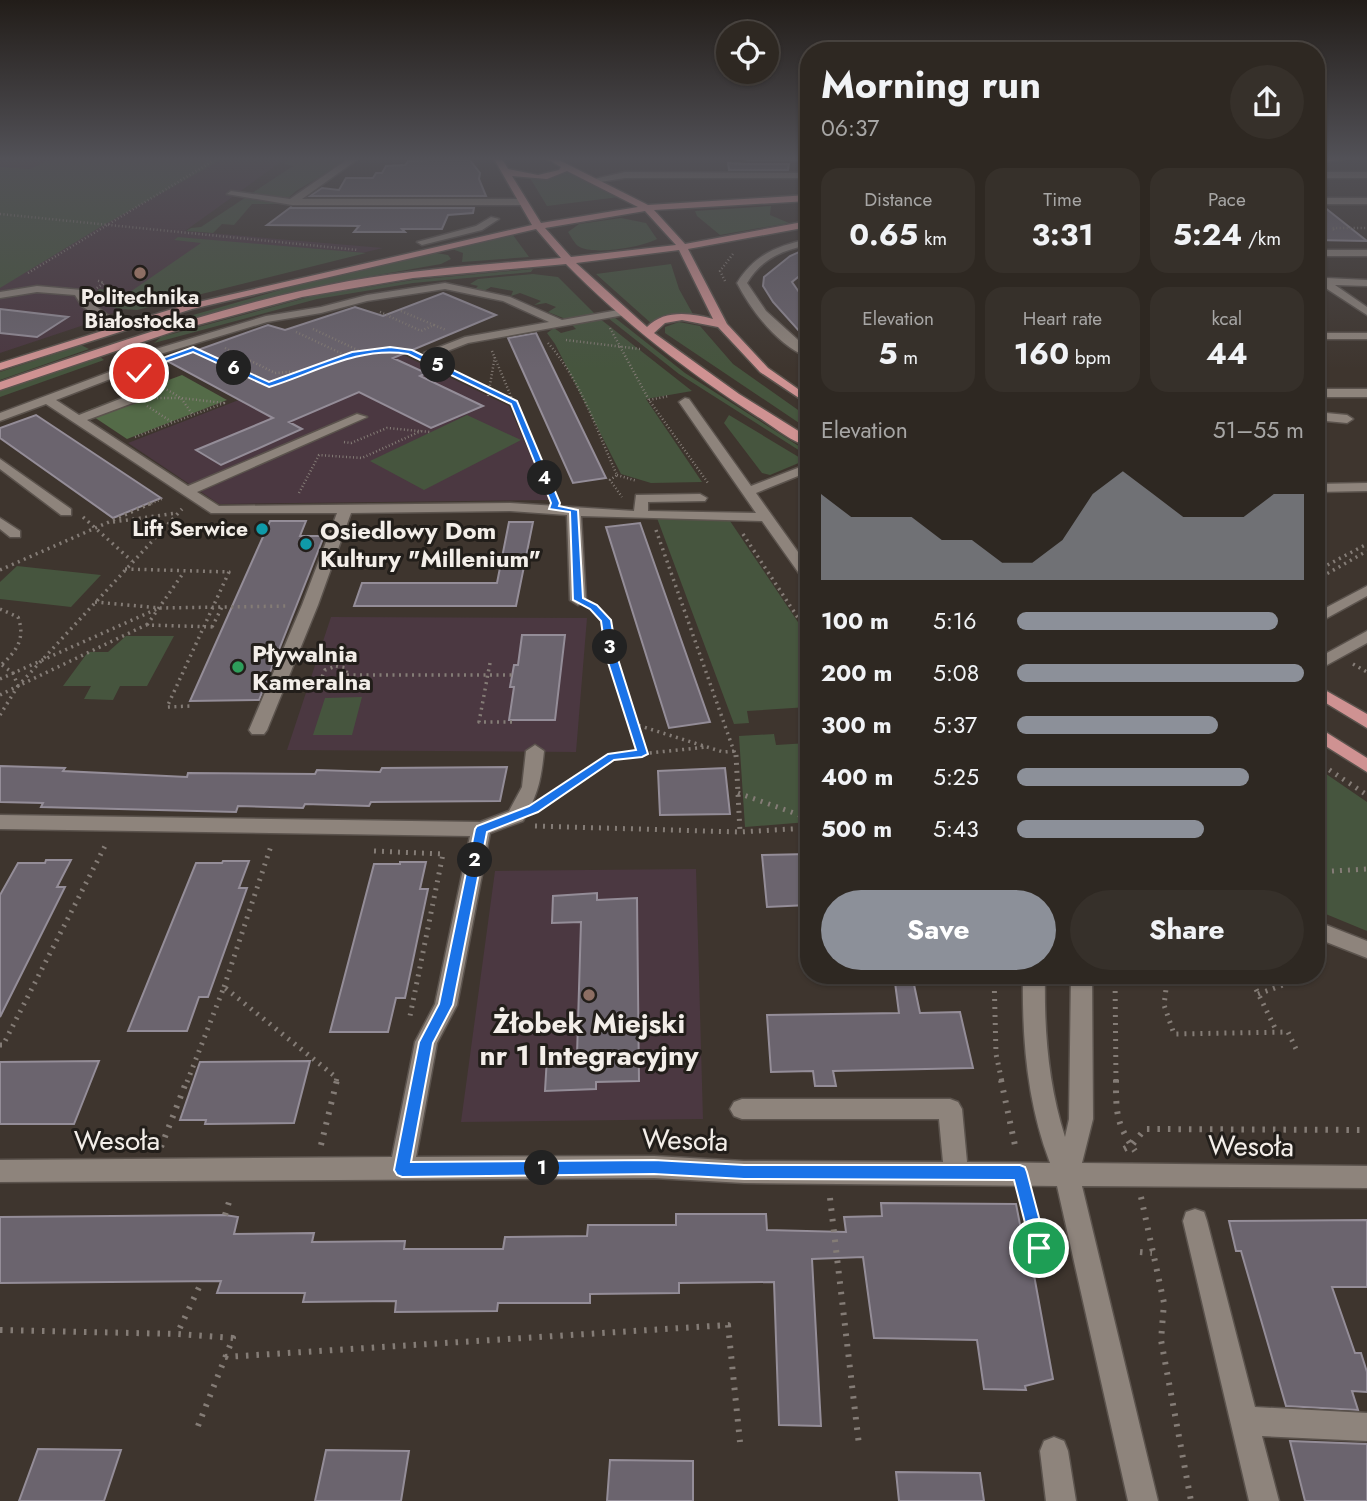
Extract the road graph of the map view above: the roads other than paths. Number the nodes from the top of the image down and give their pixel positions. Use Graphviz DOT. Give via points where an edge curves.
graph roads {
  1 [pos="475,229"];
  2 [pos="525,229"];
  3 [pos="541,229"];
  4 [pos="666,229"];
  5 [pos="779,229"];
  6 [pos="800,244"];
  7 [pos="681,246"];
  8 [pos="434,250"];
  9 [pos="1325,253"];
  10 [pos="1367,253"];
  11 [pos="569,261"];
  12 [pos="443,271"];
  13 [pos="1325,280"];
  14 [pos="1367,283"];
  15 [pos="1325,284"];
  16 [pos="0,295"];
  17 [pos="624,312"];
  18 [pos="1367,312"];
  19 [pos="154,317"];
  20 [pos="560,323"];
  21 [pos="722,325"];
  22 [pos="120,328"];
  23 [pos="648,334"];
  24 [pos="1325,336"];
  25 [pos="1367,336"];
  26 [pos="784,337"];
  27 [pos="800,337"];
  28 [pos="135,340"];
  29 [pos="800,348"];
  30 [pos="153,353"];
  31 [pos="427,358"];
  32 [pos="0,367"];
  33 [pos="0,386"];
  34 [pos="1325,393"];
  35 [pos="1367,393"];
  36 [pos="800,395"];
  37 [pos="45,398"];
  38 [pos="135,398"];
  39 [pos="685,402"];
  40 [pos="0,417"];
  41 [pos="361,417"];
  42 [pos="1325,417"];
  43 [pos="79,419"];
  44 [pos="1347,419"];
  45 [pos="800,437"];
  46 [pos="3,467"];
  47 [pos="800,471"];
  48 [pos="1325,488"];
  49 [pos="1367,488"];
  50 [pos="748,492"];
  51 [pos="187,497"];
  52 [pos="700,498"];
  53 [pos="345,508"];
  54 [pos="574,510"];
  55 [pos="66,512"];
  56 [pos="642,515"];
  57 [pos="765,517"];
  58 [pos="0,522"];
  59 [pos="15,534"];
  60 [pos="800,565"];
  61 [pos="1367,590"];
  62 [pos="578,600"];
  63 [pos="1325,614"];
  64 [pos="1367,636"];
  65 [pos="1325,661"];
  66 [pos="1325,696"];
  67 [pos="1367,722"];
  68 [pos="258,730"];
  69 [pos="1325,738"];
  70 [pos="535,751"];
  71 [pos="1367,766"];
  72 [pos="0,822"];
  73 [pos="481,829"];
  74 [pos="1325,933"];
  75 [pos="1367,950"];
  76 [pos="1034,984"];
  77 [pos="1082,984"];
  78 [pos="742,1109"];
  79 [pos="402,1170"];
  80 [pos="0,1171"];
  81 [pos="956,1172"];
  82 [pos="1067,1175"];
  83 [pos="1367,1177"];
  84 [pos="1195,1221"];
  85 [pos="1245,1421"];
  86 [pos="1367,1427"];
  87 [pos="1054,1451"];
  88 [pos="1061,1501"];
  89 [pos="1143,1501"];
  90 [pos="1264,1501"];
  1 -- 8 [label="street" via="422,242"];
  2 -- 8 [label="main road"];
  3 -- 11 [label="main road"];
  4 -- 7 [label="main road"];
  5 -- 7 [label="main road"];
  6 -- 26 [label="street" via="767,254 742,283"];
  7 -- 11 [label="main road"];
  7 -- 21 [label="main road"];
  8 -- 12 [label="main road" via="452,254 458,261"];
  8 -- 19 [label="main road"];
  9 -- 10 [label="street"];
  11 -- 12 [label="main road"];
  11 -- 17 [label="main road"];
  12 -- 28 [label="main road" via="302,294"];
  13 -- 14 [label="street"];
  15 -- 18 [label="street"];
  16 -- 22 [label="street" via="37,289 78,292 86,304"];
  17 -- 20 [label="street"];
  17 -- 23 [label="main road"];
  19 -- 22 [label="main road"];
  19 -- 28 [label="main road" via="132,330"];
  20 -- 30 [label="street" via="526,305 444,286 266,320"];
  20 -- 31 [label="street" via="465,340"];
  21 -- 23 [label="main road" via="702,318 678,318 657,324"];
  21 -- 36 [label="main road" via="765,370"];
  22 -- 32 [label="main road"];
  23 -- 45 [label="main road" via="671,354"];
  24 -- 25 [label="street"];
  26 -- 27 [label="street"];
  26 -- 29 [label="street"];
  28 -- 30 [label="street"];
  28 -- 33 [label="main road"];
  30 -- 37 [label="street" via="140,364"];
  34 -- 35 [label="street"];
  37 -- 40 [label="street"];
  37 -- 43 [label="street"];
  38 -- 43 [label="street"];
  39 -- 50 [label="street"];
  41 -- 51 [label="street"];
  42 -- 44 [label="street"];
  43 -- 51 [label="street"];
  46 -- 55 [label="street"];
  47 -- 50 [label="street"];
  48 -- 49 [label="street"];
  50 -- 57 [label="street"];
  51 -- 53 [label="street" via="216,510"];
  52 -- 56 [label="street" via="641,498"];
  53 -- 54 [label="street"];
  53 -- 68 [label="street"];
  54 -- 56 [label="street"];
  54 -- 62 [label="street"];
  56 -- 57 [label="street"];
  57 -- 60 [label="street"];
  58 -- 59 [label="street"];
  61 -- 63 [label="street"];
  64 -- 65 [label="street"];
  66 -- 67 [label="main road"];
  69 -- 71 [label="main road"];
  70 -- 73 [label="street" via="531,787 516,816"];
  72 -- 73 [label="street"];
  73 -- 79 [label="street" via="446,1005 426,1042"];
  74 -- 75 [label="street"];
  76 -- 82 [label="street" via="1042,1091 1052,1141"];
  77 -- 82 [label="street" via="1081,1119"];
  78 -- 81 [label="street" via="950,1109"];
  79 -- 80 [label="street, Wesoła"];
  79 -- 81 [label="street, Wesoła" via="654,1167 744,1172"];
  81 -- 82 [label="street, Wesoła"];
  82 -- 83 [label="street, Wesoła"];
  82 -- 89 [label="street"];
  84 -- 85 [label="street"];
  85 -- 86 [label="street"];
  85 -- 90 [label="street"];
  87 -- 88 [label="street"];
}
